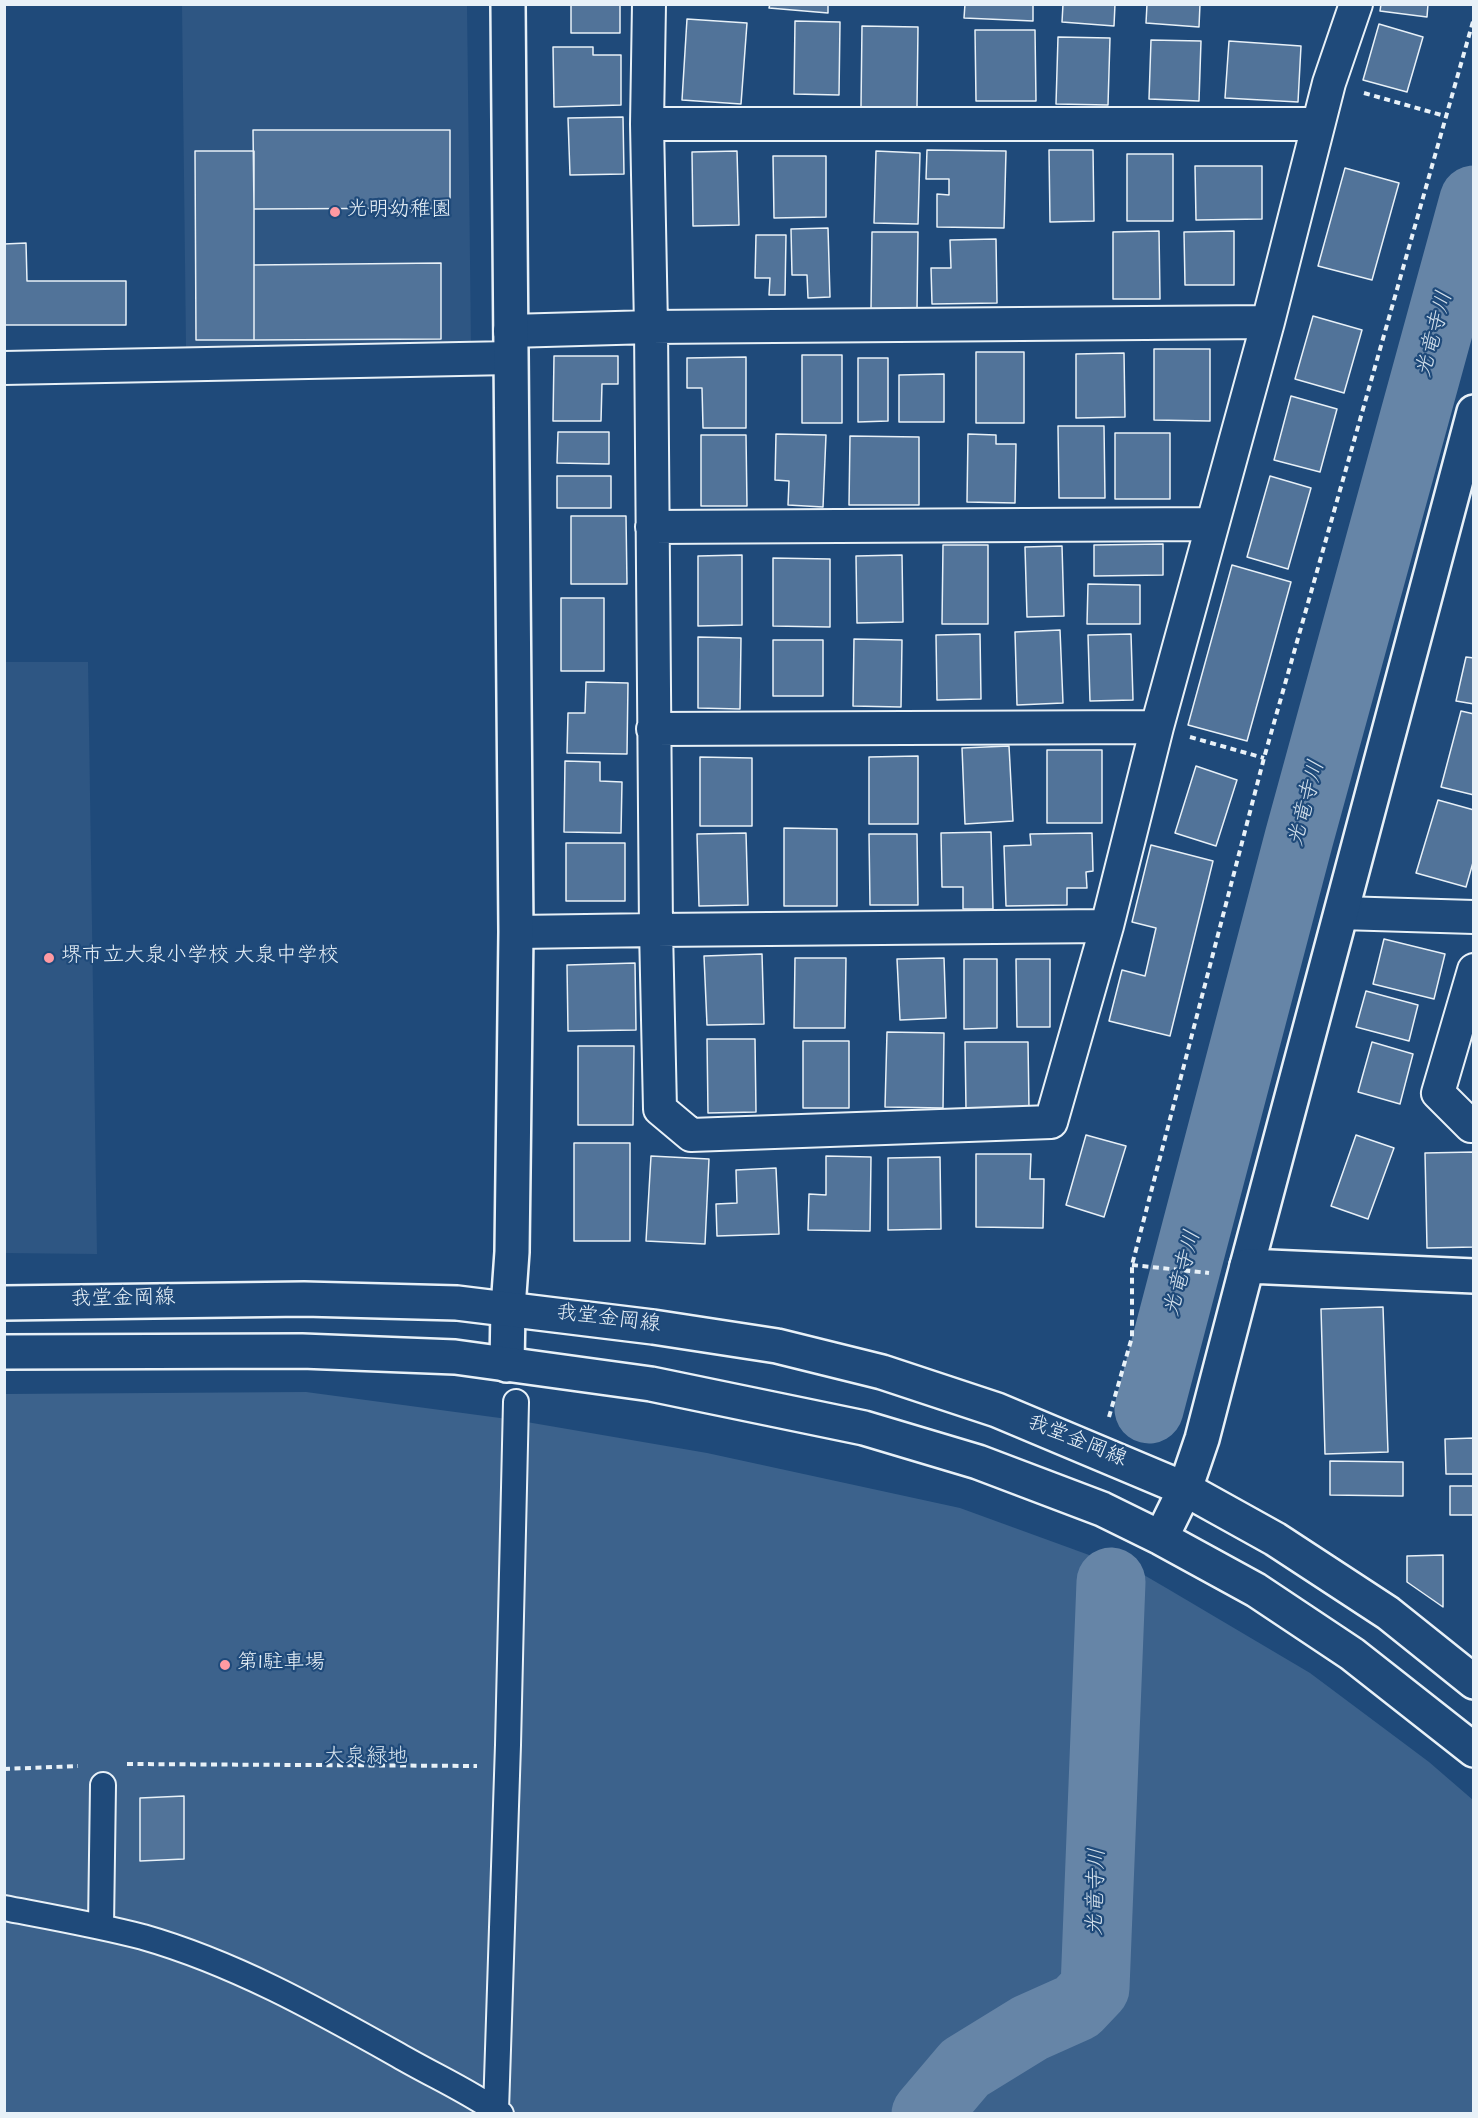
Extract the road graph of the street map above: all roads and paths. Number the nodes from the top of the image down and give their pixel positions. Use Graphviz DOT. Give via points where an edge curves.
graph roads {
  1 [pos="508,4"];
  2 [pos="649,4"];
  3 [pos="1356,4"];
  4 [pos="1473,18"];
  5 [pos="1329,83"];
  6 [pos="1444,116"];
  7 [pos="647,124"];
  8 [pos="1318,124"];
  9 [pos="1268,322"];
  10 [pos="651,327"];
  11 [pos="511,345"];
  12 [pos="4,368"];
  13 [pos="1473,412"];
  14 [pos="1212,524"];
  15 [pos="652,527"];
  16 [pos="1157,727"];
  17 [pos="653,729"];
  18 [pos="1264,758"];
  19 [pos="1341,913"];
  20 [pos="1473,917"];
  21 [pos="1107,926"];
  22 [pos="656,930"];
  23 [pos="516,932"];
  24 [pos="1473,970"];
  25 [pos="1473,1126"];
  26 [pos="1132,1265"];
  27 [pos="1247,1266"];
  28 [pos="1213,1273"];
  29 [pos="1473,1276"];
  30 [pos="4,1303"];
  31 [pos="508,1308"];
  32 [pos="4,1352"];
  33 [pos="507,1365"];
  34 [pos="516,1402"];
  35 [pos="1107,1422"];
  36 [pos="1185,1489"];
  37 [pos="1161,1538"];
  38 [pos="1473,1682"];
  39 [pos="1473,1750"];
  40 [pos="125,1764"];
  41 [pos="81,1766"];
  42 [pos="507,1766"];
  43 [pos="4,1768"];
  44 [pos="102,1785"];
  45 [pos="4,1908"];
  46 [pos="101,1926"];
  47 [pos="499,2112"];
  1 -- 11 [label="main road"];
  2 -- 7 [label="street"];
  3 -- 5 [label="street"];
  4 -- 6 [label="path"];
  5 -- 6 [label="path"];
  5 -- 8 [label="street"];
  6 -- 18 [label="path"];
  7 -- 8 [label="street"];
  7 -- 10 [label="street"];
  8 -- 9 [label="street"];
  9 -- 10 [label="street"];
  9 -- 14 [label="street"];
  10 -- 11 [label="street"];
  10 -- 15 [label="street"];
  11 -- 12 [label="street"];
  11 -- 23 [label="main road"];
  13 -- 19 [label="main road"];
  14 -- 15 [label="street"];
  14 -- 16 [label="street"];
  15 -- 17 [label="street"];
  16 -- 17 [label="street"];
  16 -- 18 [label="path"];
  16 -- 21 [label="street"];
  17 -- 22 [label="street"];
  18 -- 26 [label="path"];
  19 -- 20 [label="street"];
  19 -- 27 [label="main road"];
  21 -- 22 [label="street"];
  21 -- 22 [label="street" via="1051,1122 691,1135 660,1109"];
  22 -- 23 [label="street"];
  23 -- 31 [label="main road"];
  24 -- 25 [label="street" via="1438,1093"];
  26 -- 28 [label="path"];
  26 -- 35 [label="path" via="1132,1337"];
  27 -- 29 [label="main road"];
  27 -- 36 [label="main road"];
  30 -- 31 [label="main road, 我堂金岡線" via="304,1299"];
  31 -- 33 [label="main road"];
  31 -- 36 [label="main road, 我堂金岡線" via="777,1346 882,1372 997,1410"];
  32 -- 33 [label="main road" via="302,1351 456,1357"];
  33 -- 37 [label="main road" via="651,1384 864,1428 978,1462 1102,1509"];
  34 -- 42 [label="street"];
  36 -- 37 [label="main road"];
  36 -- 38 [label="main road, 我堂金岡線" via="1275,1539 1388,1613"];
  37 -- 39 [label="main road" via="1256,1590 1352,1654"];
  40 -- 42 [label="path"];
  41 -- 43 [label="path"];
  42 -- 47 [label="street"];
  44 -- 46 [label="street"];
  45 -- 46 [label="street"];
  46 -- 47 [label="street" via="145,1938 262,1982"];
}
